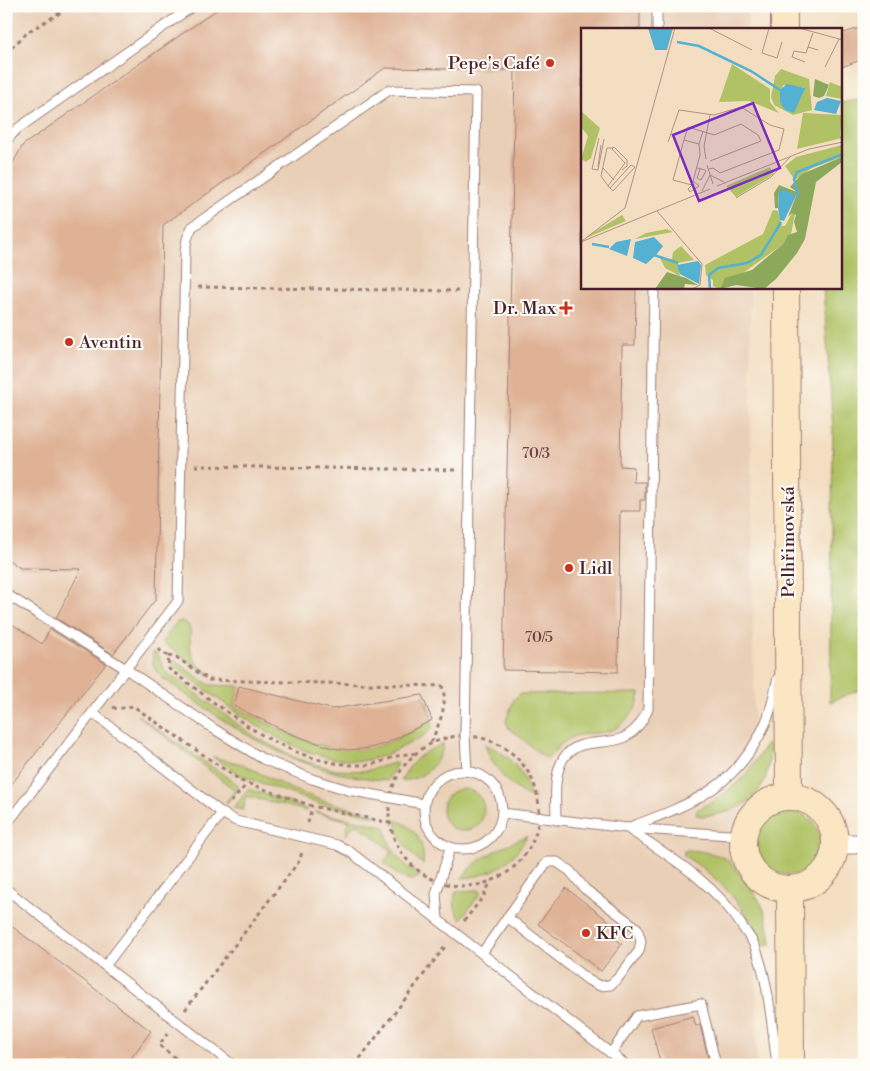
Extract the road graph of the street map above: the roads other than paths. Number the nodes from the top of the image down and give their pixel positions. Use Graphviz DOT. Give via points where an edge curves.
graph roads {
  1 [pos="193,6"];
  2 [pos="657,6"];
  3 [pos="784,6"];
  4 [pos="657,28"];
  5 [pos="784,28"];
  6 [pos="6,141"];
  7 [pos="654,289"];
  8 [pos="786,289"];
  9 [pos="6,594"];
  10 [pos="788,640"];
  11 [pos="126,669"];
  12 [pos="93,713"];
  13 [pos="466,771"];
  14 [pos="789,797"];
  15 [pos="424,804"];
  16 [pos="222,813"];
  17 [pos="502,813"];
  18 [pos="556,820"];
  19 [pos="6,825"];
  20 [pos="627,828"];
  21 [pos="744,836"];
  22 [pos="450,848"];
  23 [pos="6,889"];
  24 [pos="790,890"];
  25 [pos="507,918"];
  26 [pos="438,919"];
  27 [pos="482,953"];
  28 [pos="105,966"];
  29 [pos="611,1053"];
  30 [pos="233,1065"];
  31 [pos="626,1065"];
  32 [pos="716,1065"];
  33 [pos="777,1065"];
  34 [pos="791,1065"];
  1 -- 6 [label="lane" via="17,129"];
  2 -- 4 [label="lane"];
  3 -- 5 [label="main road"];
  7 -- 18 [label="lane" via="648,709 636,729 623,738 577,746 564,759 557,777"];
  8 -- 10 [label="main road, Pelhřimovská"];
  9 -- 11 [label="lane"];
  10 -- 14 [label="main road, Pelhřimovská"];
  10 -- 20 [label="lane" via="767,721 739,766 716,788 692,802"];
  11 -- 12 [label="lane"];
  11 -- 13 [label="lane" via="178,601 185,252 192,227 389,90 476,92"];
  11 -- 15 [label="lane" via="263,759 312,780"];
  12 -- 16 [label="lane"];
  12 -- 19 [label="lane"];
  13 -- 15 [label="lane" via="456,771 438,779 431,786"];
  13 -- 17 [label="lane" via="488,780 501,801"];
  14 -- 21 [label="main road" via="776,799 760,808 748,823"];
  14 -- 24 [label="main road" via="812,803 822,811 845,844 834,855 822,876 802,888"];
  15 -- 22 [label="lane" via="423,814 429,831"];
  16 -- 26 [label="lane" via="236,821 337,845"];
  16 -- 28 [label="lane"];
  17 -- 18 [label="lane"];
  17 -- 22 [label="lane" via="496,830 484,843 462,850"];
  18 -- 20 [label="lane"];
  20 -- 21 [label="lane"];
  20 -- 33 [label="lane" via="704,881 734,912 756,947 764,974"];
  21 -- 24 [label="main road" via="743,849 754,874 776,888"];
  22 -- 26 [label="lane" via="436,894"];
  23 -- 28 [label="lane"];
  24 -- 34 [label="main road"];
  25 -- 25 [label="lane" via="600,986 610,985 618,978 639,951 641,941 637,928 585,889 570,870 557,862 548,862 544,866"];
  25 -- 27 [label="lane"];
  26 -- 27 [label="lane"];
  27 -- 29 [label="lane"];
  28 -- 30 [label="lane"];
  29 -- 31 [label="lane"];
  29 -- 32 [label="lane" via="637,1016 701,1004"];
}
